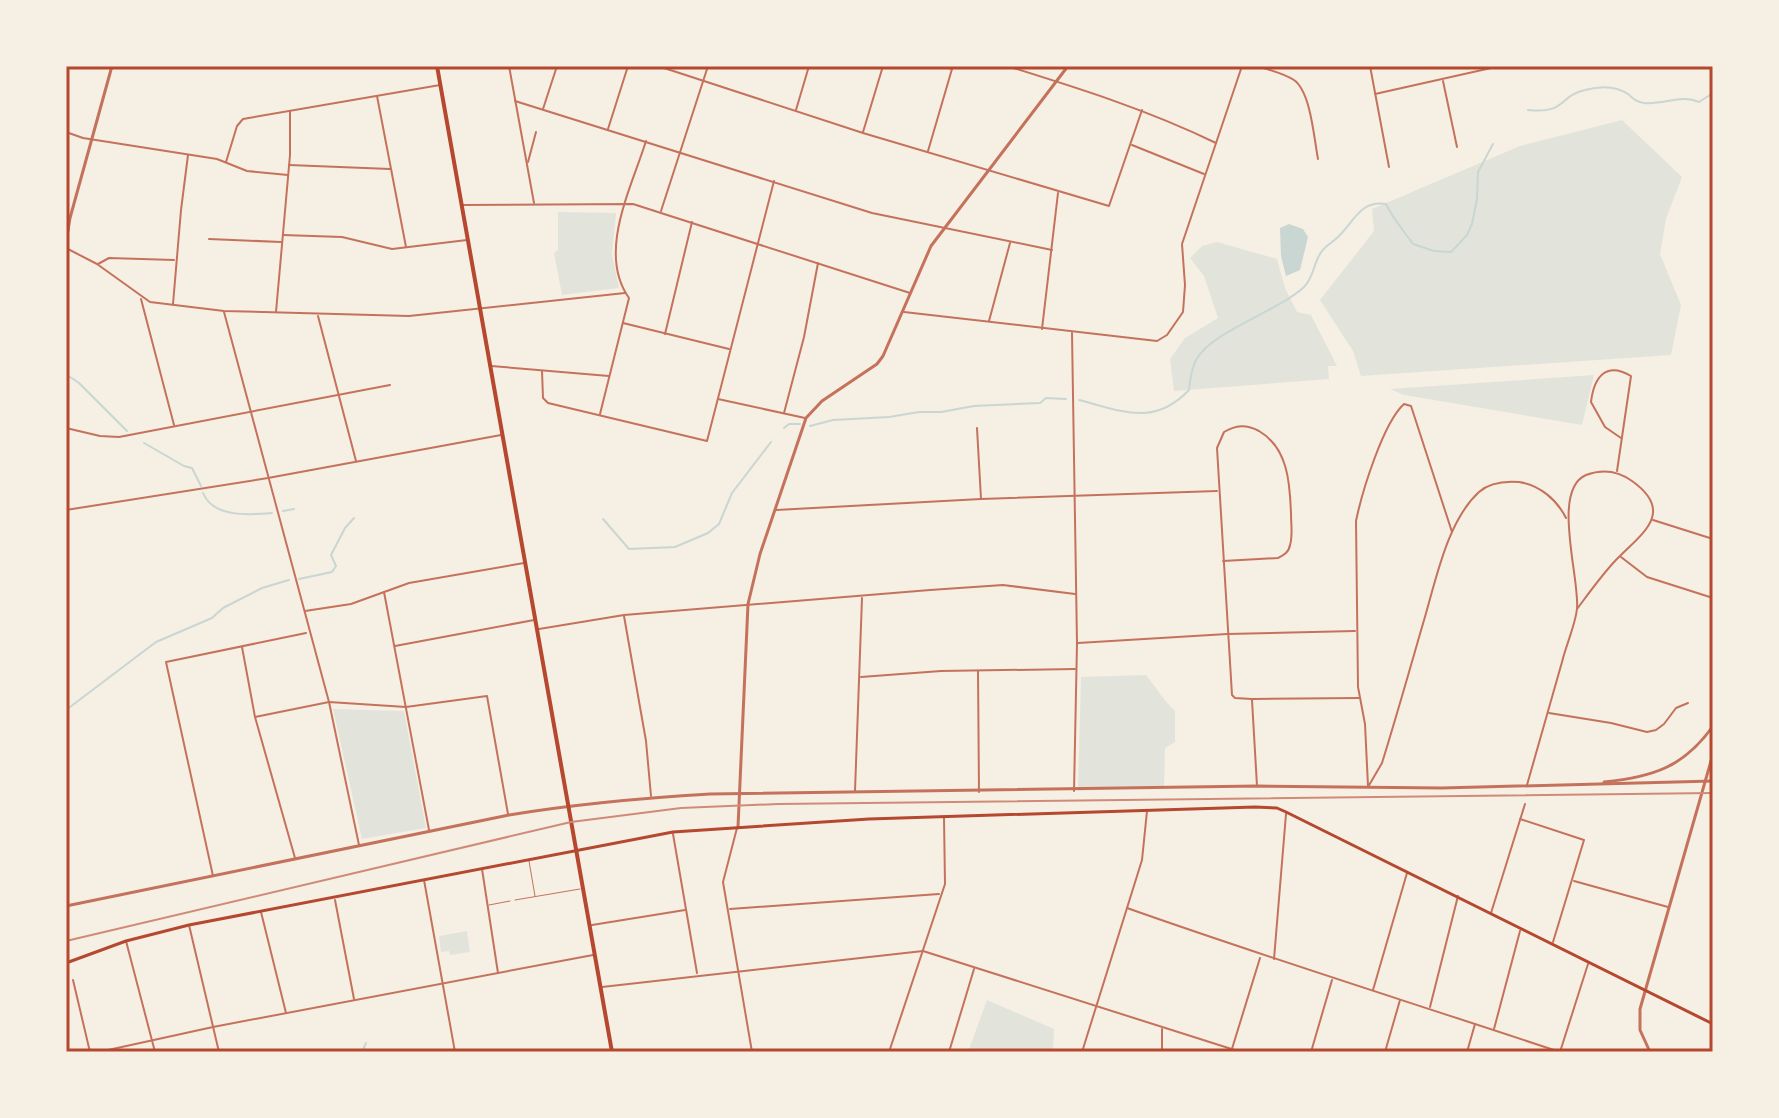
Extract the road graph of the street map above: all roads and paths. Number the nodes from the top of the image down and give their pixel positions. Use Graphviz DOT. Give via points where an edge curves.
graph roads {
  1 [pos="112,66"];
  2 [pos="437,66"];
  3 [pos="509,66"];
  4 [pos="557,66"];
  5 [pos="628,66"];
  6 [pos="658,66"];
  7 [pos="708,66"];
  8 [pos="809,66"];
  9 [pos="883,66"];
  10 [pos="942,66"];
  11 [pos="1007,66"];
  12 [pos="1068,66"];
  13 [pos="1242,66"];
  14 [pos="1257,66"];
  15 [pos="1370,66"];
  16 [pos="1500,66"];
  17 [pos="1443,79"];
  18 [pos="704,80"];
  19 [pos="1057,80"];
  20 [pos="441,85"];
  21 [pos="1375,94"];
  22 [pos="377,95"];
  23 [pos="515,101"];
  24 [pos="290,110"];
  25 [pos="543,110"];
  26 [pos="1142,110"];
  27 [pos="795,111"];
  28 [pos="607,130"];
  29 [pos="66,132"];
  30 [pos="536,132"];
  31 [pos="863,133"];
  32 [pos="93,139"];
  33 [pos="646,141"];
  34 [pos="1217,143"];
  35 [pos="1131,145"];
  36 [pos="1457,147"];
  37 [pos="680,151"];
  38 [pos="928,152"];
  39 [pos="188,154"];
  40 [pos="1318,159"];
  41 [pos="226,162"];
  42 [pos="528,163"];
  43 [pos="289,165"];
  44 [pos="1389,167"];
  45 [pos="391,169"];
  46 [pos="988,170"];
  47 [pos="288,175"];
  48 [pos="1205,175"];
  49 [pos="774,181"];
  50 [pos="1058,192"];
  51 [pos="625,203"];
  52 [pos="534,204"];
  53 [pos="462,205"];
  54 [pos="661,212"];
  55 [pos="692,222"];
  56 [pos="944,227"];
  57 [pos="283,235"];
  58 [pos="209,239"];
  59 [pos="468,240"];
  60 [pos="1011,241"];
  61 [pos="282,242"];
  62 [pos="756,243"];
  63 [pos="66,246"];
  64 [pos="406,248"];
  65 [pos="1052,250"];
  66 [pos="176,260"];
  67 [pos="818,263"];
  68 [pos="97,264"];
  69 [pos="625,293"];
  70 [pos="910,293"];
  71 [pos="141,297"];
  72 [pos="173,306"];
  73 [pos="479,307"];
  74 [pos="224,311"];
  75 [pos="902,312"];
  76 [pos="275,313"];
  77 [pos="318,315"];
  78 [pos="989,322"];
  79 [pos="623,323"];
  80 [pos="1042,329"];
  81 [pos="1072,333"];
  82 [pos="665,334"];
  83 [pos="730,350"];
  84 [pos="490,366"];
  85 [pos="542,371"];
  86 [pos="610,376"];
  87 [pos="390,385"];
  88 [pos="340,394"];
  89 [pos="718,399"];
  90 [pos="250,411"];
  91 [pos="784,413"];
  92 [pos="600,416"];
  93 [pos="806,418"];
  94 [pos="174,426"];
  95 [pos="66,428"];
  96 [pos="977,428"];
  97 [pos="502,435"];
  98 [pos="1621,438"];
  99 [pos="356,462"];
  100 [pos="1616,472"];
  101 [pos="268,478"];
  102 [pos="1218,491"];
  103 [pos="1074,496"];
  104 [pos="981,499"];
  105 [pos="66,510"];
  106 [pos="775,510"];
  107 [pos="1567,519"];
  108 [pos="1652,519"];
  109 [pos="1452,532"];
  110 [pos="1713,539"];
  111 [pos="1620,556"];
  112 [pos="1223,561"];
  113 [pos="526,563"];
  114 [pos="384,592"];
  115 [pos="1075,594"];
  116 [pos="862,596"];
  117 [pos="1713,598"];
  118 [pos="748,604"];
  119 [pos="1577,609"];
  120 [pos="303,611"];
  121 [pos="624,615"];
  122 [pos="535,620"];
  123 [pos="537,629"];
  124 [pos="1357,631"];
  125 [pos="308,633"];
  126 [pos="1227,634"];
  127 [pos="1077,643"];
  128 [pos="241,646"];
  129 [pos="394,646"];
  130 [pos="1076,669"];
  131 [pos="978,670"];
  132 [pos="861,677"];
  133 [pos="1359,698"];
  134 [pos="1252,699"];
  135 [pos="329,702"];
  136 [pos="1688,703"];
  137 [pos="406,707"];
  138 [pos="1548,713"];
  139 [pos="255,717"];
  140 [pos="1713,726"];
  141 [pos="1713,754"];
  142 [pos="1713,781"];
  143 [pos="1580,784"];
  144 [pos="1527,785"];
  145 [pos="1257,786"];
  146 [pos="1368,787"];
  147 [pos="1074,791"];
  148 [pos="979,792"];
  149 [pos="855,793"];
  150 [pos="740,794"];
  151 [pos="651,797"];
  152 [pos="1525,804"];
  153 [pos="568,805"];
  154 [pos="1147,810"];
  155 [pos="1286,812"];
  156 [pos="509,815"];
  157 [pos="944,816"];
  158 [pos="1520,819"];
  159 [pos="738,827"];
  160 [pos="430,832"];
  161 [pos="673,832"];
  162 [pos="359,846"];
  163 [pos="576,850"];
  164 [pos="295,859"];
  165 [pos="528,859"];
  166 [pos="481,868"];
  167 [pos="1408,871"];
  168 [pos="213,877"];
  169 [pos="424,879"];
  170 [pos="1572,881"];
  171 [pos="583,889"];
  172 [pos="941,894"];
  173 [pos="1458,896"];
  174 [pos="334,897"];
  175 [pos="535,897"];
  176 [pos="515,900"];
  177 [pos="510,901"];
  178 [pos="487,905"];
  179 [pos="66,906"];
  180 [pos="1669,907"];
  181 [pos="1127,908"];
  182 [pos="686,909"];
  183 [pos="728,909"];
  184 [pos="261,911"];
  185 [pos="1491,913"];
  186 [pos="189,925"];
  187 [pos="589,925"];
  188 [pos="1521,928"];
  189 [pos="126,941"];
  190 [pos="1552,943"];
  191 [pos="923,951"];
  192 [pos="595,955"];
  193 [pos="1261,955"];
  194 [pos="1274,960"];
  195 [pos="66,963"];
  196 [pos="1589,963"];
  197 [pos="974,967"];
  198 [pos="739,971"];
  199 [pos="498,973"];
  200 [pos="697,975"];
  201 [pos="1332,979"];
  202 [pos="73,980"];
  203 [pos="442,984"];
  204 [pos="600,987"];
  205 [pos="1646,990"];
  206 [pos="1373,991"];
  207 [pos="1400,999"];
  208 [pos="354,1000"];
  209 [pos="1097,1006"];
  210 [pos="1430,1008"];
  211 [pos="286,1013"];
  212 [pos="1475,1024"];
  213 [pos="1713,1024"];
  214 [pos="213,1027"];
  215 [pos="1162,1027"];
  216 [pos="1493,1030"];
  217 [pos="151,1040"];
  218 [pos="1231,1051"];
  219 [pos="90,1052"];
  220 [pos="99,1052"];
  221 [pos="155,1052"];
  222 [pos="219,1052"];
  223 [pos="455,1052"];
  224 [pos="612,1052"];
  225 [pos="752,1052"];
  226 [pos="889,1052"];
  227 [pos="949,1052"];
  228 [pos="1082,1052"];
  229 [pos="1162,1052"];
  230 [pos="1241,1052"];
  231 [pos="1311,1052"];
  232 [pos="1385,1052"];
  233 [pos="1467,1052"];
  234 [pos="1560,1052"];
  235 [pos="1650,1052"];
  1 -- 32 [label="street"];
  2 -- 20 [label="main road"];
  3 -- 23 [label="street"];
  4 -- 25 [label="street"];
  5 -- 28 [label="street"];
  6 -- 18 [label="street"];
  7 -- 18 [label="street"];
  8 -- 27 [label="street"];
  9 -- 31 [label="street"];
  10 -- 38 [label="street" via="952,69"];
  11 -- 19 [label="street"];
  12 -- 19 [label="street"];
  13 -- 34 [label="street"];
  14 -- 40 [label="street" via="1301,86"];
  15 -- 21 [label="street"];
  16 -- 17 [label="street"];
  17 -- 21 [label="street"];
  17 -- 36 [label="street"];
  18 -- 27 [label="street"];
  18 -- 37 [label="street"];
  19 -- 26 [label="street"];
  19 -- 46 [label="street"];
  20 -- 22 [label="street"];
  20 -- 53 [label="main road"];
  21 -- 44 [label="street"];
  22 -- 24 [label="street"];
  22 -- 45 [label="street"];
  23 -- 25 [label="street"];
  23 -- 42 [label="street"];
  24 -- 41 [label="street" via="240,121"];
  24 -- 43 [label="street"];
  25 -- 28 [label="street"];
  26 -- 34 [label="street"];
  26 -- 35 [label="street"];
  27 -- 31 [label="street"];
  28 -- 33 [label="street"];
  29 -- 32 [label="street"];
  30 -- 42 [label="street"];
  31 -- 38 [label="street"];
  32 -- 39 [label="street"];
  32 -- 63 [label="street"];
  33 -- 37 [label="street"];
  33 -- 51 [label="street"];
  34 -- 48 [label="street"];
  35 -- 48 [label="street"];
  35 -- 50 [label="street" via="1109,206"];
  37 -- 49 [label="street"];
  37 -- 54 [label="street"];
  38 -- 46 [label="street"];
  39 -- 41 [label="street"];
  39 -- 66 [label="street"];
  41 -- 47 [label="street" via="247,171"];
  42 -- 52 [label="street"];
  43 -- 45 [label="street"];
  43 -- 47 [label="street"];
  45 -- 64 [label="street"];
  46 -- 50 [label="street"];
  46 -- 56 [label="street"];
  47 -- 57 [label="street"];
  48 -- 81 [label="street" via="1182,244 1184,309 1175,325 1157,341"];
  49 -- 56 [label="street" via="872,213"];
  49 -- 62 [label="street"];
  50 -- 65 [label="street"];
  51 -- 52 [label="street"];
  51 -- 54 [label="street"];
  51 -- 69 [label="street" via="615,250"];
  52 -- 53 [label="street"];
  53 -- 59 [label="main road"];
  54 -- 55 [label="street"];
  55 -- 62 [label="street"];
  55 -- 82 [label="street"];
  56 -- 60 [label="street"];
  56 -- 70 [label="street"];
  57 -- 61 [label="street"];
  57 -- 64 [label="street" via="342,237 388,249"];
  58 -- 61 [label="street"];
  59 -- 64 [label="street"];
  59 -- 73 [label="main road"];
  60 -- 65 [label="street"];
  60 -- 78 [label="street"];
  61 -- 76 [label="street"];
  62 -- 67 [label="street"];
  62 -- 83 [label="street"];
  63 -- 68 [label="street"];
  65 -- 80 [label="street"];
  66 -- 68 [label="street" via="109,258"];
  66 -- 72 [label="street"];
  67 -- 70 [label="street"];
  67 -- 91 [label="street"];
  68 -- 71 [label="street"];
  69 -- 73 [label="street"];
  69 -- 79 [label="street" via="629,298"];
  70 -- 75 [label="street"];
  71 -- 72 [label="street"];
  71 -- 94 [label="street"];
  72 -- 74 [label="street"];
  73 -- 77 [label="street" via="409,316"];
  73 -- 84 [label="main road"];
  74 -- 76 [label="street"];
  74 -- 90 [label="street"];
  75 -- 78 [label="street"];
  75 -- 93 [label="street" via="880,360"];
  76 -- 77 [label="street"];
  77 -- 88 [label="street"];
  78 -- 80 [label="street"];
  79 -- 82 [label="street"];
  79 -- 86 [label="street"];
  80 -- 81 [label="street"];
  81 -- 103 [label="street"];
  82 -- 83 [label="street"];
  83 -- 89 [label="street"];
  84 -- 85 [label="street"];
  84 -- 97 [label="main road"];
  85 -- 86 [label="street"];
  85 -- 92 [label="street" via="545,401"];
  86 -- 92 [label="street"];
  87 -- 88 [label="street"];
  88 -- 90 [label="street"];
  88 -- 99 [label="street"];
  89 -- 91 [label="street"];
  89 -- 92 [label="street" via="707,441"];
  90 -- 94 [label="street"];
  90 -- 101 [label="street"];
  91 -- 93 [label="street"];
  93 -- 106 [label="street"];
  94 -- 95 [label="street" via="111,437"];
  96 -- 104 [label="street"];
  97 -- 99 [label="street"];
  97 -- 113 [label="main road"];
  98 -- 98 [label="street" via="1631,376 1603,372 1591,402 1605,427"];
  98 -- 100 [label="street"];
  99 -- 101 [label="street"];
  100 -- 107 [label="street" via="1581,478 1573,488"];
  100 -- 108 [label="street" via="1649,496"];
  101 -- 105 [label="street"];
  101 -- 120 [label="street"];
  102 -- 103 [label="street"];
  102 -- 112 [label="street"];
  102 -- 112 [label="street" via="1217,448 1224,432 1241,425 1269,438 1280,452 1288,480 1290,547 1278,558"];
  103 -- 104 [label="street"];
  103 -- 115 [label="street"];
  104 -- 106 [label="street"];
  106 -- 118 [label="street"];
  107 -- 109 [label="street" via="1535,486 1500,482 1474,497"];
  107 -- 119 [label="street"];
  108 -- 110 [label="street"];
  108 -- 111 [label="street" via="1641,539"];
  109 -- 124 [label="street" via="1411,406 1404,404 1361,495 1356,521"];
  109 -- 146 [label="street" via="1382,763"];
  111 -- 117 [label="street" via="1647,577"];
  111 -- 119 [label="street"];
  112 -- 126 [label="street"];
  113 -- 114 [label="street"];
  113 -- 122 [label="main road"];
  114 -- 120 [label="street" via="351,604"];
  114 -- 129 [label="street"];
  115 -- 116 [label="street" via="1003,585"];
  115 -- 127 [label="street"];
  116 -- 118 [label="street"];
  116 -- 132 [label="street"];
  118 -- 121 [label="street"];
  118 -- 150 [label="street"];
  119 -- 138 [label="street"];
  120 -- 125 [label="street"];
  121 -- 123 [label="street"];
  121 -- 151 [label="street"];
  122 -- 123 [label="main road"];
  122 -- 129 [label="street"];
  123 -- 153 [label="main road"];
  124 -- 126 [label="street"];
  124 -- 133 [label="street"];
  125 -- 128 [label="street"];
  125 -- 135 [label="street"];
  126 -- 127 [label="street"];
  126 -- 134 [label="street" via="1232,695"];
  127 -- 130 [label="street"];
  128 -- 139 [label="street"];
  128 -- 168 [label="street" via="166,662"];
  129 -- 137 [label="street"];
  130 -- 131 [label="street"];
  130 -- 147 [label="street"];
  131 -- 132 [label="street"];
  131 -- 148 [label="street"];
  132 -- 149 [label="street"];
  133 -- 134 [label="street"];
  133 -- 146 [label="street"];
  134 -- 145 [label="street"];
  135 -- 137 [label="street"];
  135 -- 139 [label="street"];
  135 -- 162 [label="street"];
  136 -- 138 [label="street" via="1647,732"];
  137 -- 156 [label="street" via="487,696"];
  137 -- 160 [label="street"];
  138 -- 144 [label="street"];
  139 -- 164 [label="street"];
  140 -- 143 [label="street" via="1692,751 1661,771"];
  141 -- 180 [label="street"];
  142 -- 143 [label="street"];
  143 -- 144 [label="street"];
  144 -- 146 [label="street"];
  145 -- 146 [label="street"];
  145 -- 147 [label="street"];
  147 -- 148 [label="street"];
  148 -- 149 [label="street"];
  149 -- 150 [label="street"];
  150 -- 151 [label="street"];
  150 -- 159 [label="street"];
  151 -- 153 [label="street"];
  152 -- 158 [label="street"];
  153 -- 156 [label="street"];
  153 -- 163 [label="main road"];
  154 -- 155 [label="main road" via="1255,807"];
  154 -- 157 [label="main road"];
  154 -- 181 [label="street" via="1142,860"];
  155 -- 167 [label="main road"];
  155 -- 194 [label="street"];
  156 -- 160 [label="street"];
  157 -- 159 [label="main road"];
  157 -- 172 [label="street" via="946,877"];
  158 -- 170 [label="street" via="1584,840"];
  158 -- 185 [label="street"];
  159 -- 161 [label="main road"];
  159 -- 183 [label="street" via="723,875"];
  160 -- 162 [label="street"];
  161 -- 163 [label="main road"];
  161 -- 182 [label="street"];
  162 -- 164 [label="street"];
  163 -- 165 [label="main road"];
  163 -- 171 [label="main road"];
  164 -- 168 [label="street"];
  165 -- 166 [label="main road"];
  165 -- 175 [label="lane"];
  166 -- 169 [label="main road"];
  166 -- 178 [label="street"];
  167 -- 173 [label="main road"];
  167 -- 206 [label="street"];
  168 -- 179 [label="street"];
  169 -- 174 [label="main road"];
  169 -- 203 [label="street"];
  170 -- 180 [label="street"];
  170 -- 190 [label="street"];
  171 -- 175 [label="lane"];
  171 -- 187 [label="main road"];
  172 -- 183 [label="street"];
  172 -- 191 [label="street"];
  173 -- 185 [label="main road"];
  173 -- 210 [label="street"];
  174 -- 184 [label="main road"];
  174 -- 208 [label="street"];
  175 -- 176 [label="lane"];
  177 -- 178 [label="lane"];
  178 -- 199 [label="street"];
  180 -- 205 [label="street"];
  181 -- 193 [label="street"];
  181 -- 209 [label="street"];
  182 -- 187 [label="street"];
  182 -- 200 [label="street"];
  183 -- 198 [label="street"];
  184 -- 186 [label="main road"];
  184 -- 211 [label="street"];
  185 -- 188 [label="main road"];
  186 -- 189 [label="main road"];
  186 -- 214 [label="street"];
  187 -- 192 [label="main road"];
  188 -- 190 [label="main road"];
  188 -- 216 [label="street"];
  189 -- 195 [label="main road"];
  189 -- 217 [label="street"];
  190 -- 196 [label="main road"];
  191 -- 197 [label="street"];
  191 -- 198 [label="street"];
  191 -- 226 [label="street"];
  192 -- 199 [label="street"];
  192 -- 204 [label="main road"];
  193 -- 194 [label="street"];
  193 -- 218 [label="street"];
  194 -- 201 [label="street"];
  196 -- 205 [label="main road"];
  196 -- 234 [label="street"];
  197 -- 209 [label="street"];
  197 -- 227 [label="street"];
  198 -- 200 [label="street"];
  198 -- 225 [label="street"];
  199 -- 203 [label="street"];
  200 -- 204 [label="street"];
  201 -- 206 [label="street"];
  201 -- 231 [label="street"];
  202 -- 219 [label="street"];
  203 -- 208 [label="street"];
  203 -- 223 [label="street"];
  204 -- 224 [label="main road"];
  205 -- 213 [label="main road"];
  205 -- 235 [label="street" via="1640,1030"];
  206 -- 207 [label="street"];
  207 -- 210 [label="street"];
  207 -- 232 [label="street"];
  208 -- 211 [label="street"];
  209 -- 215 [label="street"];
  209 -- 228 [label="street"];
  210 -- 212 [label="street"];
  211 -- 214 [label="street"];
  212 -- 216 [label="street"];
  212 -- 233 [label="street"];
  214 -- 217 [label="street"];
  214 -- 222 [label="street"];
  215 -- 218 [label="street"];
  215 -- 229 [label="street"];
  216 -- 234 [label="street"];
  217 -- 220 [label="street"];
  217 -- 221 [label="street"];
  218 -- 230 [label="street"];
}
